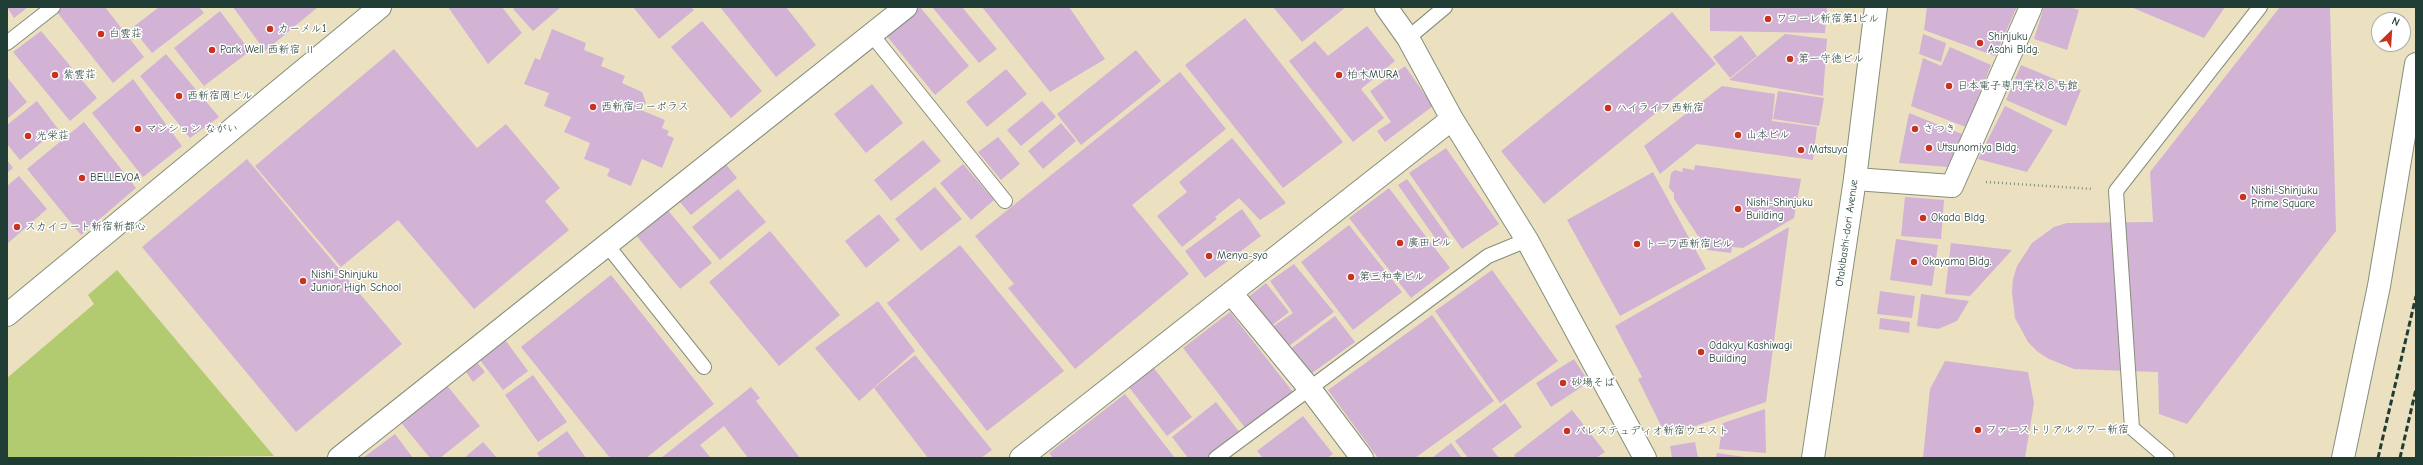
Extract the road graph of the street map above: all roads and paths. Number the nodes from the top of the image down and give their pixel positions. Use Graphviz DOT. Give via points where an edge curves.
graph roads {
  1 [pos="53,7"];
  2 [pos="380,7"];
  3 [pos="906,7"];
  4 [pos="1386,7"];
  5 [pos="1445,7"];
  6 [pos="1876,7"];
  7 [pos="2031,7"];
  8 [pos="2260,7"];
  9 [pos="872,34"];
  10 [pos="1408,38"];
  11 [pos="7,43"];
  12 [pos="2416,64"];
  13 [pos="1452,119"];
  14 [pos="1855,179"];
  15 [pos="1952,186"];
  16 [pos="2116,191"];
  17 [pos="1005,201"];
  18 [pos="1527,240"];
  19 [pos="607,245"];
  20 [pos="1231,293"];
  21 [pos="7,315"];
  22 [pos="704,367"];
  23 [pos="1310,389"];
  24 [pos="1641,456"];
  25 [pos="339,458"];
  26 [pos="1020,458"];
  27 [pos="1216,458"];
  28 [pos="1362,458"];
  29 [pos="1813,458"];
  30 [pos="2167,458"];
  31 [pos="2343,458"];
  1 -- 11 [label="lane"];
  2 -- 21 [label="street"];
  3 -- 9 [label="street"];
  4 -- 10 [label="street"];
  5 -- 10 [label="lane"];
  6 -- 14 [label="street, Otakibashi-dori Avenue"];
  7 -- 15 [label="street"];
  8 -- 16 [label="lane"];
  9 -- 17 [label="lane"];
  9 -- 19 [label="street"];
  10 -- 13 [label="street"];
  12 -- 31 [label="street" via="2379,286"];
  13 -- 18 [label="street"];
  13 -- 20 [label="street"];
  14 -- 15 [label="street"];
  14 -- 29 [label="street, Otakibashi-dori Avenue"];
  15 -- 16 [label="path" via="1970,181"];
  16 -- 30 [label="lane" via="2132,428"];
  18 -- 23 [label="lane" via="1488,256"];
  18 -- 24 [label="street"];
  19 -- 22 [label="lane"];
  19 -- 25 [label="street"];
  20 -- 23 [label="street"];
  20 -- 26 [label="street"];
  23 -- 27 [label="lane"];
  23 -- 28 [label="street"];
}
